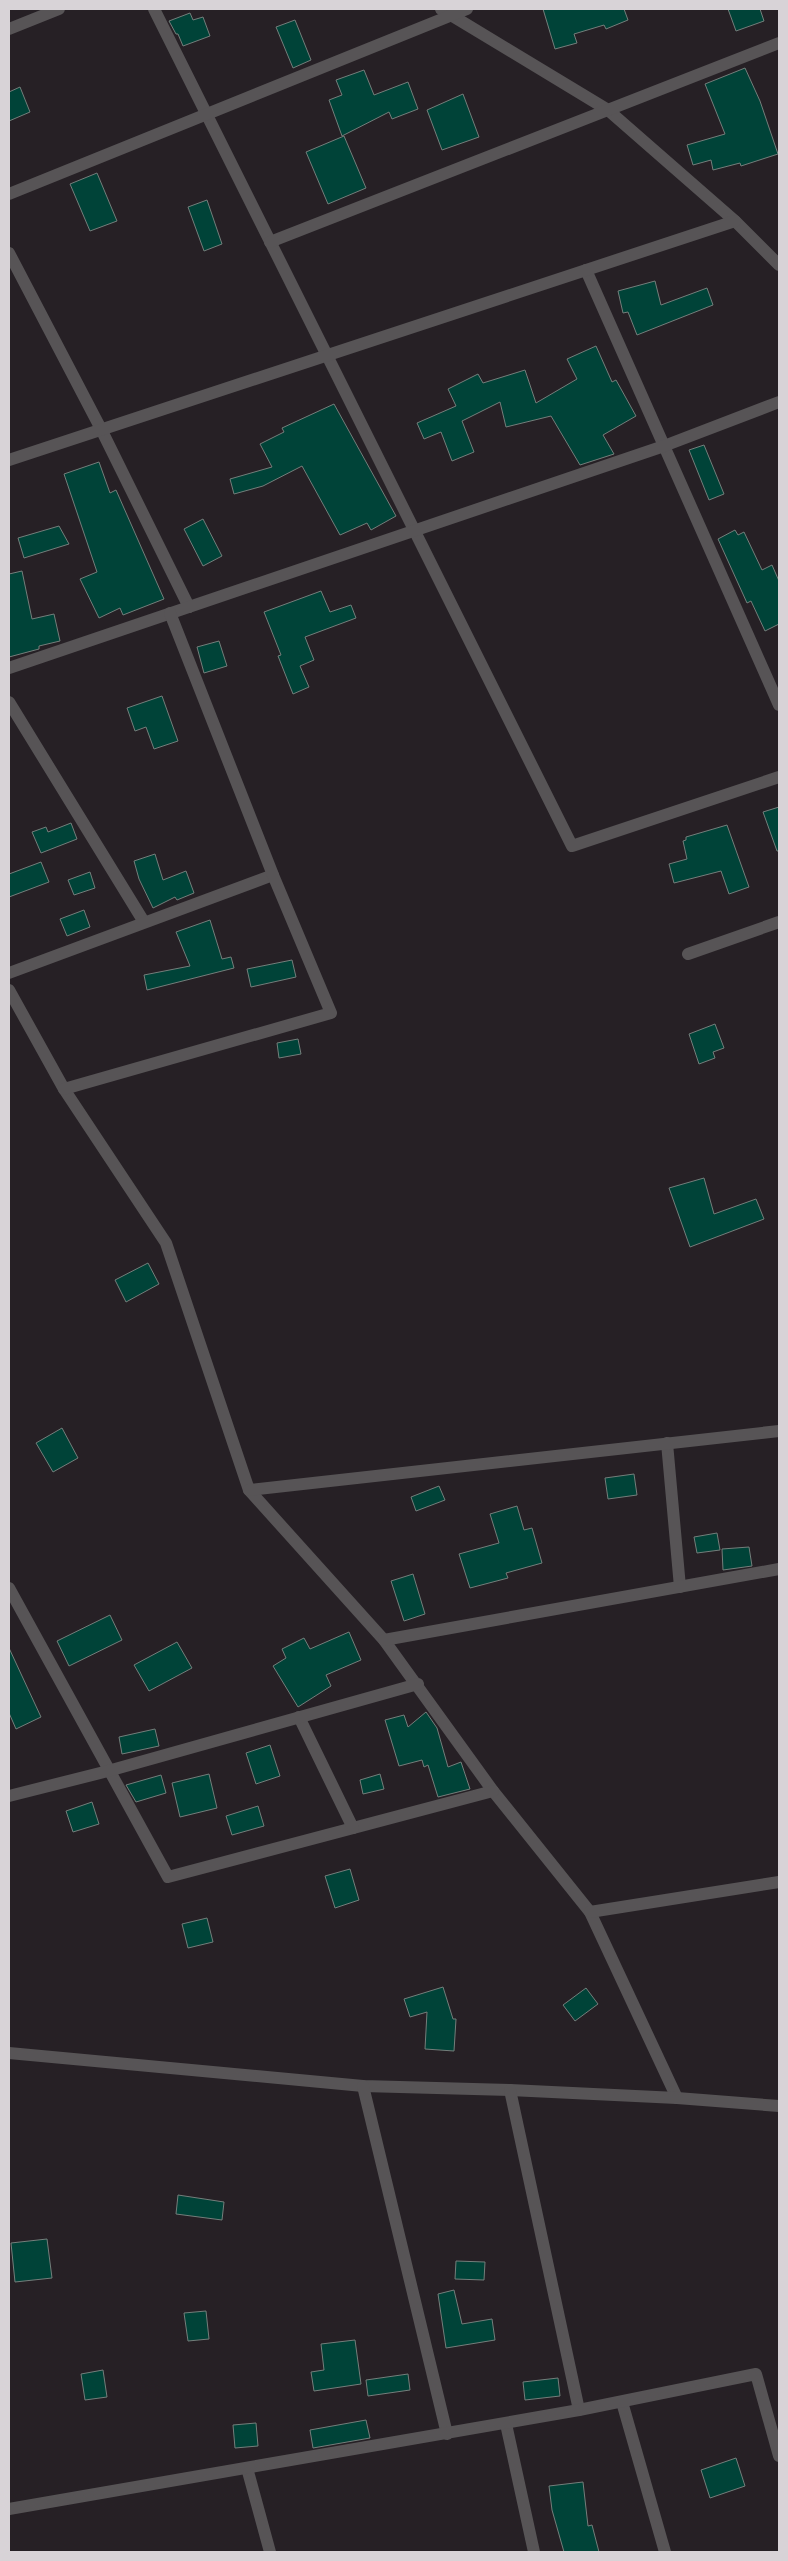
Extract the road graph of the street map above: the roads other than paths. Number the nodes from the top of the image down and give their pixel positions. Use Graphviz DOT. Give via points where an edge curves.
graph roads {
  1 [pos="59,9"];
  2 [pos="154,9"];
  3 [pos="467,9"];
  4 [pos="446,12"];
  5 [pos="9,29"];
  6 [pos="779,43"];
  7 [pos="608,110"];
  8 [pos="206,114"];
  9 [pos="9,194"];
  10 [pos="735,221"];
  11 [pos="270,242"];
  12 [pos="9,253"];
  13 [pos="779,265"];
  14 [pos="586,270"];
  15 [pos="327,356"];
  16 [pos="779,402"];
  17 [pos="101,429"];
  18 [pos="664,446"];
  19 [pos="9,460"];
  20 [pos="415,531"];
  21 [pos="189,607"];
  22 [pos="170,613"];
  23 [pos="9,668"];
  24 [pos="9,702"];
  25 [pos="779,705"];
  26 [pos="779,777"];
  27 [pos="273,875"];
  28 [pos="144,922"];
  29 [pos="779,922"];
  30 [pos="688,954"];
  31 [pos="9,973"];
  32 [pos="9,990"];
  33 [pos="64,1089"];
  34 [pos="779,1431"];
  35 [pos="667,1443"];
  36 [pos="250,1490"];
  37 [pos="779,1569"];
  38 [pos="680,1587"];
  39 [pos="9,1588"];
  40 [pos="384,1640"];
  41 [pos="418,1684"];
  42 [pos="299,1717"];
  43 [pos="108,1771"];
  44 [pos="492,1791"];
  45 [pos="9,1796"];
  46 [pos="353,1828"];
  47 [pos="779,1882"];
  48 [pos="590,1912"];
  49 [pos="9,2054"];
  50 [pos="363,2086"];
  51 [pos="510,2090"];
  52 [pos="677,2098"];
  53 [pos="779,2106"];
  54 [pos="622,2402"];
  55 [pos="579,2410"];
  56 [pos="506,2424"];
  57 [pos="447,2434"];
  58 [pos="779,2456"];
  59 [pos="247,2468"];
  60 [pos="9,2509"];
  61 [pos="270,2552"];
  62 [pos="534,2552"];
  63 [pos="665,2552"];
  1 -- 5 [label="street"];
  2 -- 8 [label="street"];
  3 -- 4 [label="street"];
  4 -- 7 [label="street"];
  4 -- 8 [label="street"];
  6 -- 7 [label="street"];
  7 -- 10 [label="street"];
  7 -- 11 [label="street"];
  8 -- 9 [label="street"];
  8 -- 11 [label="street"];
  10 -- 13 [label="street"];
  10 -- 14 [label="street"];
  11 -- 15 [label="street"];
  12 -- 17 [label="street"];
  14 -- 15 [label="street"];
  14 -- 18 [label="street"];
  15 -- 17 [label="street"];
  15 -- 20 [label="street"];
  16 -- 18 [label="street"];
  17 -- 19 [label="street"];
  17 -- 21 [label="street"];
  18 -- 20 [label="street"];
  18 -- 25 [label="street"];
  20 -- 21 [label="street"];
  20 -- 26 [label="street" via="572,846"];
  21 -- 22 [label="street"];
  22 -- 23 [label="street"];
  22 -- 27 [label="street"];
  24 -- 28 [label="street"];
  27 -- 28 [label="street"];
  27 -- 33 [label="street" via="331,1012"];
  28 -- 31 [label="street"];
  29 -- 30 [label="street"];
  32 -- 33 [label="street"];
  33 -- 36 [label="street" via="166,1243"];
  34 -- 35 [label="street"];
  35 -- 36 [label="street"];
  35 -- 38 [label="street"];
  36 -- 40 [label="street"];
  37 -- 38 [label="street"];
  38 -- 40 [label="street"];
  39 -- 43 [label="street"];
  40 -- 41 [label="street"];
  41 -- 42 [label="street"];
  41 -- 44 [label="street"];
  42 -- 43 [label="street"];
  42 -- 46 [label="street"];
  43 -- 45 [label="street"];
  43 -- 46 [label="street" via="168,1877"];
  44 -- 46 [label="street"];
  44 -- 48 [label="street"];
  47 -- 48 [label="street"];
  48 -- 52 [label="street"];
  49 -- 50 [label="street"];
  50 -- 51 [label="street"];
  50 -- 57 [label="street"];
  51 -- 52 [label="street"];
  51 -- 55 [label="street"];
  52 -- 53 [label="street"];
  54 -- 55 [label="street"];
  54 -- 58 [label="street" via="756,2374"];
  54 -- 63 [label="street"];
  55 -- 56 [label="street"];
  56 -- 57 [label="street"];
  56 -- 62 [label="street"];
  57 -- 59 [label="street"];
  59 -- 60 [label="street"];
  59 -- 61 [label="street"];
}
